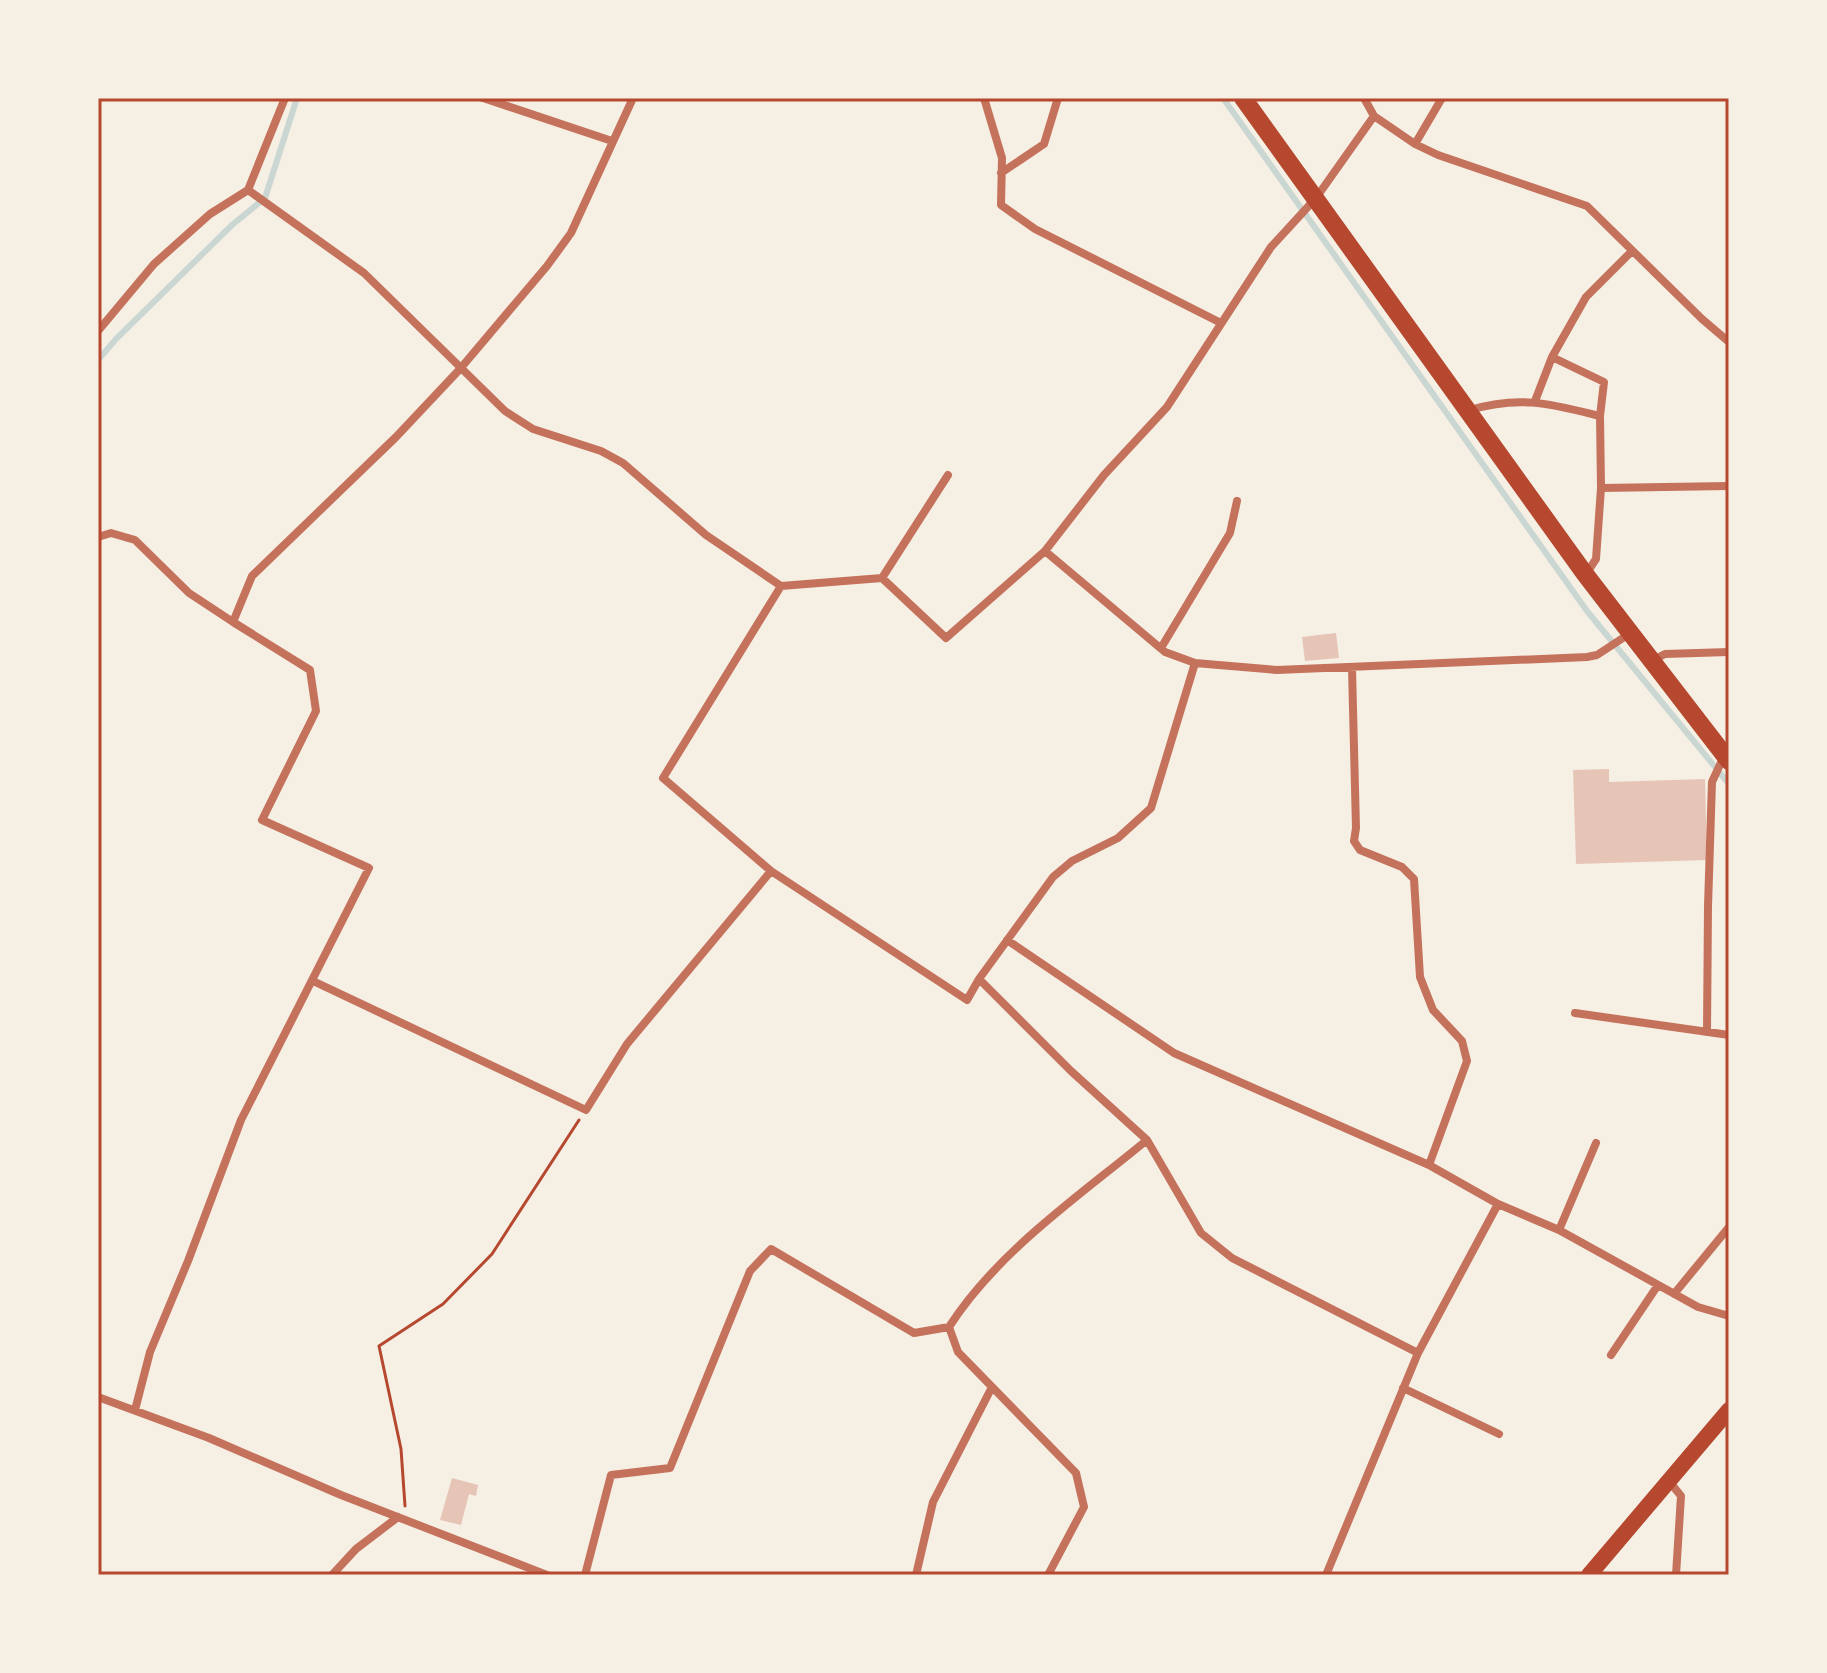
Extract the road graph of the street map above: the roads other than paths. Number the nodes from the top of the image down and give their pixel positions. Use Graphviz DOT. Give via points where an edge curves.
graph roads {
  1 [pos="285,98"];
  2 [pos="484,98"];
  3 [pos="633,98"];
  4 [pos="984,98"];
  5 [pos="1058,98"];
  6 [pos="1243,98"];
  7 [pos="1364,98"];
  8 [pos="1442,98"];
  9 [pos="1374,116"];
  10 [pos="612,141"];
  11 [pos="1415,144"];
  12 [pos="1001,173"];
  13 [pos="248,190"];
  14 [pos="1316,198"];
  15 [pos="1632,251"];
  16 [pos="1221,323"];
  17 [pos="98,331"];
  18 [pos="1729,342"];
  19 [pos="1552,357"];
  20 [pos="460,369"];
  21 [pos="1535,401"];
  22 [pos="1469,410"];
  23 [pos="1600,416"];
  24 [pos="948,475"];
  25 [pos="1729,486"];
  26 [pos="1601,488"];
  27 [pos="1237,501"];
  28 [pos="98,537"];
  29 [pos="1045,551"];
  30 [pos="1585,574"];
  31 [pos="882,578"];
  32 [pos="781,586"];
  33 [pos="233,622"];
  34 [pos="1629,634"];
  35 [pos="1161,648"];
  36 [pos="1729,652"];
  37 [pos="1650,661"];
  38 [pos="1195,663"];
  39 [pos="1352,668"];
  40 [pos="1727,757"];
  41 [pos="771,871"];
  42 [pos="1007,940"];
  43 [pos="979,979"];
  44 [pos="313,981"];
  45 [pos="1575,1013"];
  46 [pos="1707,1032"];
  47 [pos="1729,1035"];
  48 [pos="1147,1140"];
  49 [pos="1596,1143"];
  50 [pos="1429,1165"];
  51 [pos="1498,1204"];
  52 [pos="1729,1227"];
  53 [pos="1559,1230"];
  54 [pos="1658,1285"];
  55 [pos="1674,1294"];
  56 [pos="1729,1316"];
  57 [pos="949,1327"];
  58 [pos="1418,1353"];
  59 [pos="1611,1355"];
  60 [pos="992,1387"];
  61 [pos="1403,1388"];
  62 [pos="98,1397"];
  63 [pos="135,1410"];
  64 [pos="1729,1410"];
  65 [pos="1499,1434"];
  66 [pos="1669,1481"];
  67 [pos="398,1517"];
  68 [pos="332,1575"];
  69 [pos="547,1575"];
  70 [pos="585,1575"];
  71 [pos="916,1575"];
  72 [pos="1048,1575"];
  73 [pos="1326,1575"];
  74 [pos="1589,1575"];
  75 [pos="1676,1575"];
  1 -- 13 [label="street"];
  2 -- 10 [label="street"];
  3 -- 10 [label="street"];
  4 -- 12 [label="street" via="1002,158"];
  5 -- 12 [label="street" via="1044,144"];
  6 -- 14 [label="main road"];
  7 -- 9 [label="street"];
  8 -- 11 [label="street"];
  9 -- 11 [label="street"];
  9 -- 14 [label="street"];
  10 -- 20 [label="street" via="571,233"];
  11 -- 15 [label="street" via="1587,206"];
  12 -- 16 [label="street" via="1001,205 1006,211"];
  13 -- 17 [label="street" via="210,214 154,264"];
  13 -- 20 [label="street" via="364,273"];
  14 -- 16 [label="street" via="1271,247"];
  14 -- 22 [label="main road"];
  15 -- 18 [label="street"];
  15 -- 19 [label="street" via="1586,297"];
  16 -- 29 [label="street" via="1167,407 1104,475"];
  19 -- 21 [label="street"];
  19 -- 23 [label="street" via="1604,382"];
  20 -- 32 [label="street" via="533,429 623,463 706,535"];
  20 -- 33 [label="street" via="252,576"];
  21 -- 22 [label="street"];
  21 -- 23 [label="street"];
  22 -- 30 [label="main road"];
  23 -- 26 [label="street"];
  24 -- 31 [label="street"];
  25 -- 26 [label="street"];
  26 -- 30 [label="street" via="1596,559"];
  27 -- 35 [label="street" via="1230,533"];
  28 -- 33 [label="street" via="111,533 135,540 189,593"];
  29 -- 31 [label="street" via="946,638"];
  29 -- 35 [label="street"];
  30 -- 34 [label="main road"];
  31 -- 32 [label="street"];
  32 -- 41 [label="street" via="663,778"];
  33 -- 44 [label="street" via="310,670 314,697 316,711 262,820 369,868"];
  34 -- 37 [label="main road"];
  34 -- 39 [label="street" via="1587,657"];
  35 -- 38 [label="street"];
  36 -- 37 [label="street" via="1665,654"];
  37 -- 40 [label="main road"];
  38 -- 39 [label="street" via="1277,670"];
  38 -- 42 [label="street" via="1151,808 1118,838 1053,877"];
  39 -- 50 [label="street" via="1354,841 1360,850 1402,867 1414,879 1420,977 1433,1010 1462,1041 1467,1061"];
  40 -- 46 [label="street" via="1712,782"];
  41 -- 43 [label="street" via="967,1000"];
  41 -- 44 [label="street" via="627,1044 586,1110"];
  42 -- 43 [label="street"];
  42 -- 50 [label="street" via="1174,1053"];
  43 -- 48 [label="street"];
  44 -- 63 [label="street" via="241,1120 150,1352"];
  45 -- 46 [label="street"];
  46 -- 47 [label="street"];
  48 -- 57 [label="street" via="1033,1233 964,1304"];
  48 -- 58 [label="street" via="1201,1233 1232,1258"];
  49 -- 53 [label="street"];
  50 -- 51 [label="street"];
  51 -- 53 [label="street"];
  51 -- 58 [label="street"];
  52 -- 55 [label="street"];
  53 -- 54 [label="street"];
  54 -- 55 [label="street"];
  54 -- 59 [label="street"];
  55 -- 56 [label="street"];
  57 -- 60 [label="street" via="958,1352"];
  57 -- 70 [label="street" via="914,1333 771,1249 750,1271 670,1468 611,1475"];
  58 -- 61 [label="street"];
  60 -- 71 [label="street" via="933,1502"];
  60 -- 72 [label="street" via="1076,1473 1084,1507"];
  61 -- 65 [label="street"];
  61 -- 73 [label="street"];
  62 -- 63 [label="street"];
  63 -- 67 [label="street"];
  64 -- 66 [label="main road"];
  66 -- 74 [label="main road"];
  66 -- 75 [label="street" via="1681,1496"];
  67 -- 68 [label="street"];
  67 -- 69 [label="street"];
}
